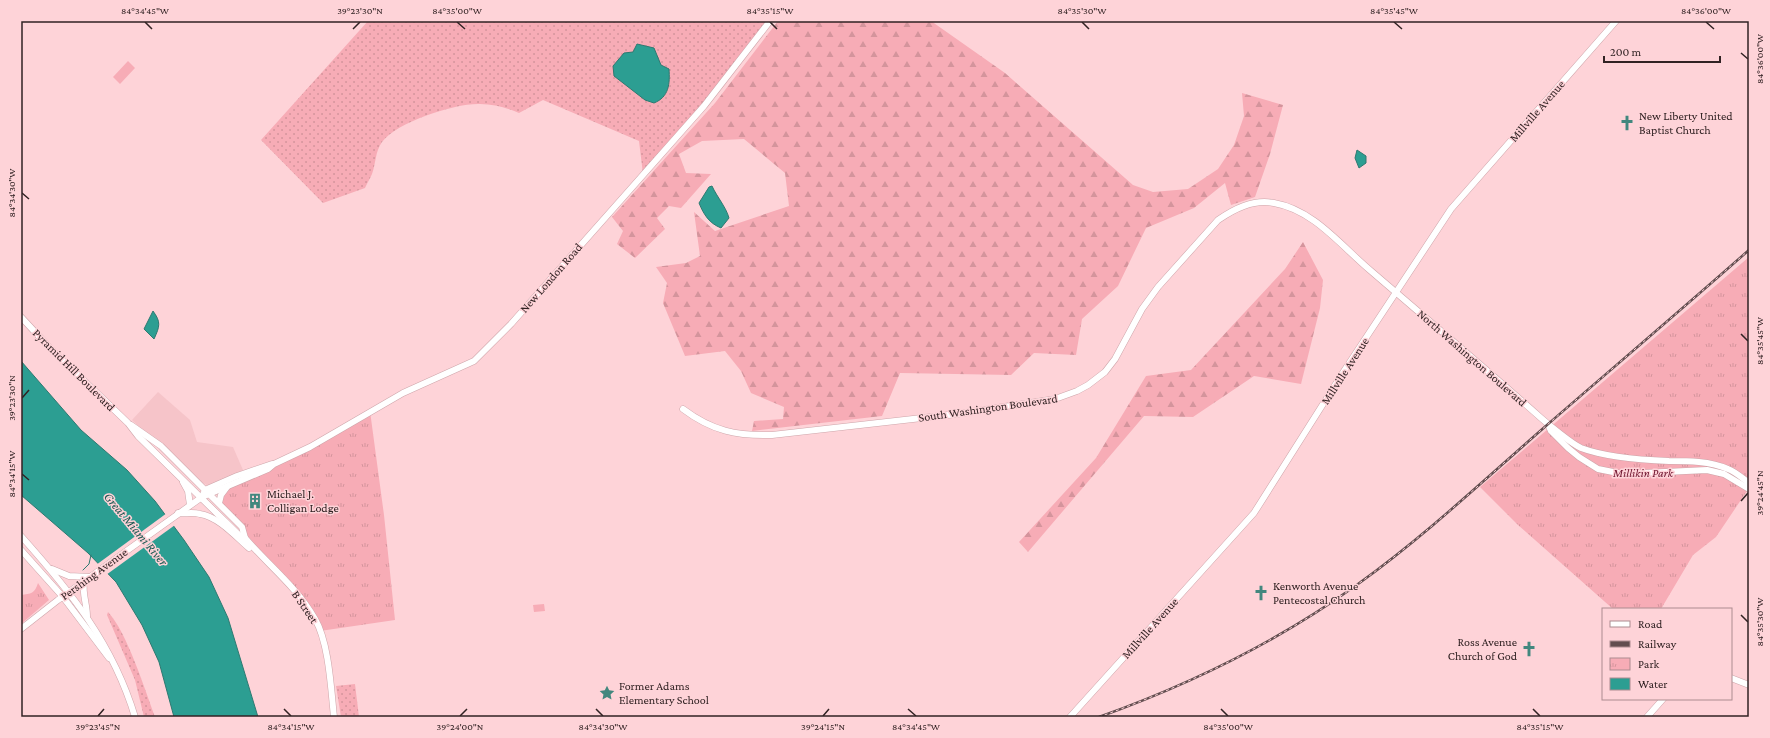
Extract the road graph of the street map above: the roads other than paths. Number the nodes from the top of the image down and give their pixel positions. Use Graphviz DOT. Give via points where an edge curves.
graph roads {
  1 [pos="770,21"];
  2 [pos="1616,21"];
  3 [pos="1396,292"];
  4 [pos="21,317"];
  5 [pos="683,409"];
  6 [pos="128,423"];
  7 [pos="1548,424"];
  8 [pos="274,464"];
  9 [pos="180,474"];
  10 [pos="1749,483"];
  11 [pos="228,486"];
  12 [pos="1749,489"];
  13 [pos="207,492"];
  14 [pos="202,497"];
  15 [pos="218,503"];
  16 [pos="190,505"];
  17 [pos="178,513"];
  18 [pos="21,536"];
  19 [pos="245,538"];
  20 [pos="21,550"];
  21 [pos="260,554"];
  22 [pos="48,566"];
  23 [pos="82,579"];
  24 [pos="69,592"];
  25 [pos="63,597"];
  26 [pos="87,616"];
  27 [pos="21,629"];
  28 [pos="113,662"];
  29 [pos="1732,678"];
  30 [pos="1749,685"];
  31 [pos="1662,700"];
  32 [pos="135,717"];
  33 [pos="334,717"];
  34 [pos="1070,717"];
  35 [pos="1647,717"];
  1 -- 8 [label="street, New London Road" via="704,106 480,356 403,393 310,447"];
  2 -- 3 [label="street, Millville Avenue" via="1451,209"];
  3 -- 5 [label="street, South Washington Boulevard" via="1309,218 1273,202 1259,202 1245,205 1218,220 1158,286 1142,308 1115,359 1105,372 1088,385 1065,396 957,414 766,435 736,434 714,428"];
  3 -- 7 [label="street, North Washington Boulevard"];
  3 -- 34 [label="street, Millville Avenue" via="1259,506"];
  4 -- 6 [label="street, Pyramid Hill Boulevard"];
  6 -- 9 [label="street, Pyramid Hill Boulevard" via="142,440"];
  6 -- 13 [label="street, Pyramid Hill Boulevard" via="161,446"];
  7 -- 10 [label="street, North Washington Boulevard" via="1574,444 1594,452 1702,462 1727,468"];
  7 -- 12 [label="street, North Washington Boulevard" via="1551,431 1568,448 1598,469 1623,474 1707,470 1724,474"];
  8 -- 11 [label="street, New London Road"];
  8 -- 13 [label="street, New London Road" via="237,476"];
  9 -- 14 [label="street, Pyramid Hill Boulevard"];
  9 -- 16 [label="street" via="188,491"];
  11 -- 13 [label="street, New London Road"];
  11 -- 15 [label="street"];
  13 -- 14 [label="street"];
  13 -- 15 [label="street, B Street"];
  14 -- 16 [label="street, Pershing Avenue"];
  14 -- 19 [label="street, B Street"];
  15 -- 19 [label="street, B Street" via="242,527"];
  16 -- 17 [label="street, Pershing Avenue"];
  17 -- 21 [label="street" via="207,516 219,522 252,551"];
  17 -- 23 [label="street, Pershing Avenue" via="90,577"];
  18 -- 22 [label="street"];
  19 -- 21 [label="street, B Street"];
  20 -- 25 [label="street"];
  21 -- 33 [label="street, B Street" via="298,594 316,620 325,649"];
  22 -- 23 [label="street" via="65,575"];
  22 -- 24 [label="street"];
  23 -- 24 [label="street, Pershing Avenue"];
  23 -- 26 [label="street"];
  24 -- 25 [label="street, Pershing Avenue"];
  24 -- 26 [label="street"];
  25 -- 27 [label="street, Pershing Avenue"];
  25 -- 28 [label="street"];
  26 -- 28 [label="street"];
  28 -- 32 [label="street"];
  29 -- 30 [label="street"];
  31 -- 35 [label="street"];
}
